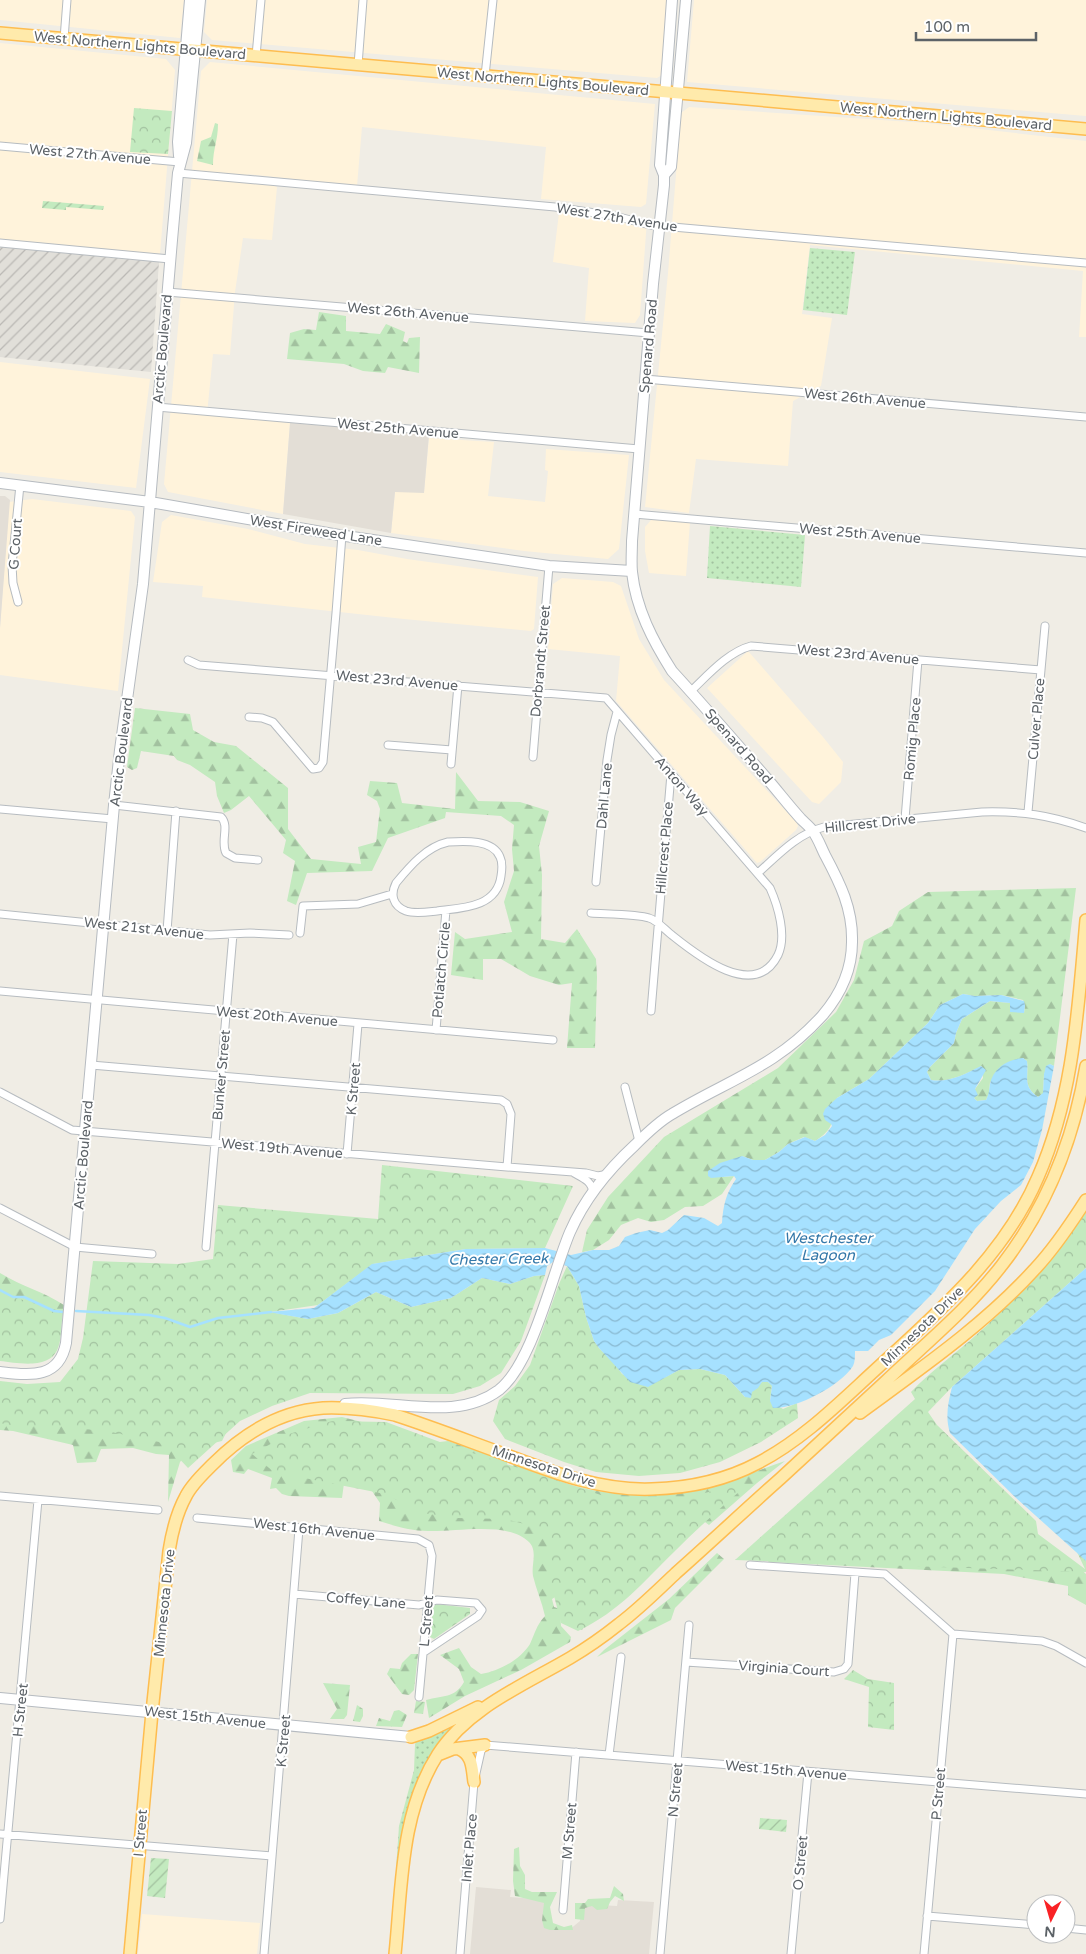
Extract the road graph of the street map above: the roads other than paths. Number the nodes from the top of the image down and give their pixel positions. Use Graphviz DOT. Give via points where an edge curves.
graph roads {
  1 [pos="67,0"];
  2 [pos="190,0"];
  3 [pos="200,0"];
  4 [pos="261,0"];
  5 [pos="363,0"];
  6 [pos="493,0"];
  7 [pos="672,0"];
  8 [pos="686,0"];
  9 [pos="0,33"];
  10 [pos="64,39"];
  11 [pos="190,50"];
  12 [pos="256,56"];
  13 [pos="358,65"];
  14 [pos="485,76"];
  15 [pos="666,92"];
  16 [pos="678,93"];
  17 [pos="1086,129"];
  18 [pos="0,146"];
  19 [pos="179,167"];
  20 [pos="664,175"];
  21 [pos="660,225"];
  22 [pos="0,243"];
  23 [pos="170,258"];
  24 [pos="1086,263"];
  25 [pos="167,292"];
  26 [pos="649,333"];
  27 [pos="645,379"];
  28 [pos="158,407"];
  29 [pos="1086,417"];
  30 [pos="639,450"];
  31 [pos="0,483"];
  32 [pos="20,485"];
  33 [pos="150,502"];
  34 [pos="634,514"];
  35 [pos="342,536"];
  36 [pos="1086,553"];
  37 [pos="549,566"];
  38 [pos="632,571"];
  39 [pos="18,602"];
  40 [pos="1045,626"];
  41 [pos="188,660"];
  42 [pos="918,660"];
  43 [pos="1041,670"];
  44 [pos="330,674"];
  45 [pos="458,685"];
  46 [pos="538,691"];
  47 [pos="691,691"];
  48 [pos="606,698"];
  49 [pos="617,712"];
  50 [pos="248,717"];
  51 [pos="388,745"];
  52 [pos="452,750"];
  53 [pos="533,757"];
  54 [pos="451,764"];
  55 [pos="671,774"];
  56 [pos="114,805"];
  57 [pos="0,809"];
  58 [pos="176,811"];
  59 [pos="1028,812"];
  60 [pos="113,819"];
  61 [pos="905,819"];
  62 [pos="1086,828"];
  63 [pos="812,830"];
  64 [pos="258,860"];
  65 [pos="758,873"];
  66 [pos="596,882"];
  67 [pos="392,894"];
  68 [pos="446,910"];
  69 [pos="591,913"];
  70 [pos="0,914"];
  71 [pos="1086,920"];
  72 [pos="104,923"];
  73 [pos="657,923"];
  74 [pos="167,931"];
  75 [pos="300,933"];
  76 [pos="233,934"];
  77 [pos="289,936"];
  78 [pos="0,991"];
  79 [pos="97,999"];
  80 [pos="651,1011"];
  81 [pos="226,1012"];
  82 [pos="358,1024"];
  83 [pos="436,1030"];
  84 [pos="553,1040"];
  85 [pos="91,1065"];
  86 [pos="1086,1066"];
  87 [pos="221,1075"];
  88 [pos="625,1087"];
  89 [pos="353,1088"];
  90 [pos="0,1092"];
  91 [pos="85,1131"];
  92 [pos="639,1141"];
  93 [pos="215,1142"];
  94 [pos="347,1154"];
  95 [pos="507,1168"];
  96 [pos="573,1173"];
  97 [pos="608,1174"];
  98 [pos="593,1193"];
  99 [pos="1086,1200"];
  100 [pos="0,1208"];
  101 [pos="75,1247"];
  102 [pos="206,1247"];
  103 [pos="152,1254"];
  104 [pos="0,1372"];
  105 [pos="321,1408"];
  106 [pos="817,1446"];
  107 [pos="0,1496"];
  108 [pos="38,1500"];
  109 [pos="158,1510"];
  110 [pos="197,1518"];
  111 [pos="299,1529"];
  112 [pos="430,1545"];
  113 [pos="750,1565"];
  114 [pos="854,1573"];
  115 [pos="294,1594"];
  116 [pos="428,1602"];
  117 [pos="689,1625"];
  118 [pos="953,1634"];
  119 [pos="424,1652"];
  120 [pos="621,1658"];
  121 [pos="686,1662"];
  122 [pos="1086,1663"];
  123 [pos="517,1688"];
  124 [pos="419,1697"];
  125 [pos="0,1698"];
  126 [pos="21,1700"];
  127 [pos="152,1712"];
  128 [pos="284,1725"];
  129 [pos="411,1738"];
  130 [pos="485,1745"];
  131 [pos="458,1749"];
  132 [pos="576,1752"];
  133 [pos="438,1755"];
  134 [pos="610,1755"];
  135 [pos="678,1762"];
  136 [pos="808,1772"];
  137 [pos="474,1782"];
  138 [pos="939,1782"];
  139 [pos="1086,1794"];
  140 [pos="4,1835"];
  141 [pos="139,1844"];
  142 [pos="272,1856"];
  143 [pos="563,1910"];
  144 [pos="927,1916"];
  145 [pos="0,1919"];
  146 [pos="1026,1924"];
  147 [pos="130,1954"];
  148 [pos="264,1954"];
  149 [pos="395,1954"];
  150 [pos="460,1954"];
  151 [pos="660,1954"];
  152 [pos="791,1954"];
  153 [pos="924,1954"];
  1 -- 10 [label="street"];
  2 -- 11 [label="main road, Arctic Boulevard"];
  3 -- 11 [label="main road, Arctic Boulevard"];
  4 -- 12 [label="street"];
  5 -- 13 [label="street"];
  6 -- 14 [label="street"];
  7 -- 15 [label="main road, Spenard Road"];
  8 -- 16 [label="main road, Spenard Road"];
  9 -- 10 [label="main road, West Northern Lights Boulevard"];
  10 -- 11 [label="main road, West Northern Lights Boulevard"];
  11 -- 12 [label="main road, West Northern Lights Boulevard"];
  11 -- 19 [label="main road, Arctic Boulevard" via="178,142"];
  12 -- 13 [label="main road, West Northern Lights Boulevard"];
  13 -- 14 [label="main road, West Northern Lights Boulevard"];
  14 -- 15 [label="main road, West Northern Lights Boulevard"];
  15 -- 16 [label="main road, West Northern Lights Boulevard"];
  15 -- 20 [label="main road, Spenard Road" via="660,165"];
  16 -- 17 [label="main road, West Northern Lights Boulevard"];
  16 -- 20 [label="main road, Spenard Road" via="671,167"];
  18 -- 19 [label="street, West 27th Avenue"];
  19 -- 21 [label="street, West 27th Avenue" via="555,207"];
  19 -- 23 [label="main road, Arctic Boulevard"];
  20 -- 21 [label="main road, Spenard Road"];
  21 -- 24 [label="street, West 27th Avenue"];
  21 -- 26 [label="main road, Spenard Road"];
  22 -- 23 [label="street"];
  23 -- 25 [label="main road, Arctic Boulevard"];
  25 -- 26 [label="street, West 26th Avenue"];
  25 -- 28 [label="main road, Arctic Boulevard"];
  26 -- 27 [label="main road, Spenard Road"];
  27 -- 29 [label="street, West 26th Avenue"];
  27 -- 30 [label="main road, Spenard Road"];
  28 -- 30 [label="street, West 25th Avenue"];
  28 -- 33 [label="main road, Arctic Boulevard"];
  30 -- 34 [label="main road, Spenard Road"];
  31 -- 32 [label="main road, West Fireweed Lane"];
  32 -- 33 [label="main road, West Fireweed Lane"];
  32 -- 39 [label="street, G Court" via="12,565"];
  33 -- 35 [label="main road, West Fireweed Lane"];
  33 -- 56 [label="main road, Arctic Boulevard" via="143,584"];
  34 -- 36 [label="street, West 25th Avenue"];
  34 -- 38 [label="main road, Spenard Road"];
  35 -- 37 [label="main road, West Fireweed Lane"];
  35 -- 44 [label="street"];
  37 -- 38 [label="main road, West Fireweed Lane"];
  37 -- 46 [label="street, Dorbrandt Street"];
  38 -- 47 [label="main road, Spenard Road" via="651,635 672,670"];
  40 -- 43 [label="street, Culver Place"];
  41 -- 44 [label="street, West 23rd Avenue" via="199,665"];
  42 -- 43 [label="street, West 23rd Avenue"];
  42 -- 47 [label="street, West 23rd Avenue" via="751,646 731,655"];
  42 -- 61 [label="street, Romig Place"];
  43 -- 59 [label="street, Culver Place"];
  44 -- 45 [label="street, West 23rd Avenue"];
  44 -- 50 [label="street" via="323,762 319,768 313,769 273,722"];
  45 -- 46 [label="street, West 23rd Avenue"];
  45 -- 52 [label="street"];
  46 -- 48 [label="street, West 23rd Avenue"];
  46 -- 53 [label="street, Dorbrandt Street"];
  47 -- 63 [label="main road, Spenard Road"];
  48 -- 49 [label="street, Anton Way"];
  49 -- 55 [label="street, Anton Way"];
  49 -- 66 [label="street, Dahl Lane" via="607,760"];
  51 -- 52 [label="street"];
  52 -- 54 [label="street"];
  55 -- 65 [label="street, Anton Way"];
  55 -- 73 [label="street, Hillcrest Place"];
  56 -- 58 [label="street"];
  56 -- 60 [label="main road, Arctic Boulevard"];
  57 -- 60 [label="street"];
  58 -- 64 [label="street" via="223,818 226,853 235,858"];
  58 -- 74 [label="street"];
  59 -- 61 [label="street, Hillcrest Drive" via="982,812"];
  59 -- 62 [label="street, Hillcrest Drive"];
  60 -- 72 [label="main road, Arctic Boulevard"];
  61 -- 63 [label="street, Hillcrest Drive"];
  63 -- 65 [label="street, Hillcrest Drive"];
  63 -- 92 [label="main road, Spenard Road" via="841,885 850,914 851,956 841,991 812,1026 785,1051 670,1115"];
  65 -- 73 [label="street" via="773,895 782,935 774,961 757,974 727,971"];
  67 -- 68 [label="street" via="397,906 406,911"];
  67 -- 68 [label="street" via="396,883 418,859 437,845 456,841 494,848 502,862 497,890 479,904"];
  67 -- 75 [label="street" via="358,904 303,906"];
  68 -- 83 [label="street, Potlatch Circle"];
  69 -- 73 [label="street" via="650,918"];
  70 -- 72 [label="street, West 21st Avenue"];
  71 -- 105 [label="main road, Minnesota Drive" via="1075,1036 1064,1101 1038,1178 1017,1218 989,1258 945,1306 788,1446 732,1474 703,1482 649,1490 622,1488 562,1475 395,1415 368,1409"];
  72 -- 74 [label="street, West 21st Avenue"];
  72 -- 79 [label="main road, Arctic Boulevard"];
  73 -- 80 [label="street, Hillcrest Place"];
  74 -- 76 [label="street, West 21st Avenue"];
  76 -- 77 [label="street, West 21st Avenue"];
  76 -- 81 [label="street, Bunker Street"];
  78 -- 79 [label="street, West 20th Avenue"];
  79 -- 81 [label="street, West 20th Avenue"];
  79 -- 85 [label="main road, Arctic Boulevard"];
  81 -- 82 [label="street, West 20th Avenue"];
  81 -- 87 [label="street, Bunker Street"];
  82 -- 83 [label="street, West 20th Avenue"];
  82 -- 89 [label="street, K Street"];
  83 -- 84 [label="street, West 20th Avenue"];
  85 -- 87 [label="street"];
  85 -- 91 [label="main road, Arctic Boulevard"];
  86 -- 106 [label="main road, Minnesota Drive" via="1065,1152 1026,1232 970,1302"];
  87 -- 89 [label="street"];
  87 -- 93 [label="street, Bunker Street"];
  88 -- 92 [label="street"];
  89 -- 94 [label="street, K Street"];
  89 -- 95 [label="street" via="501,1100 507,1104 511,1114"];
  90 -- 91 [label="street, West 19th Avenue" via="72,1130"];
  91 -- 93 [label="street, West 19th Avenue"];
  91 -- 101 [label="main road, Arctic Boulevard"];
  92 -- 97 [label="main road, Spenard Road"];
  93 -- 94 [label="street, West 19th Avenue"];
  93 -- 102 [label="street, Bunker Street"];
  94 -- 95 [label="street, West 19th Avenue"];
  95 -- 96 [label="street, West 19th Avenue"];
  96 -- 97 [label="street, West 19th Avenue"];
  96 -- 98 [label="street" via="589,1182"];
  97 -- 98 [label="main road, Spenard Road"];
  98 -- 105 [label="main road, Spenard Road" via="571,1230 520,1364 506,1383 474,1403 452,1407 376,1403"];
  99 -- 106 [label="main road" via="1056,1244 1013,1292 920,1369"];
  100 -- 101 [label="street"];
  101 -- 103 [label="street"];
  101 -- 104 [label="main road, Arctic Boulevard" via="64,1353 46,1372 32,1375"];
  105 -- 127 [label="main road, Minnesota Drive" via="285,1416 244,1436 202,1475 186,1495 172,1530"];
  106 -- 123 [label="main road, Minnesota Drive" via="619,1624 573,1656"];
  107 -- 108 [label="street"];
  108 -- 109 [label="street"];
  108 -- 126 [label="street, H Street"];
  110 -- 111 [label="street, West 16th Avenue"];
  111 -- 112 [label="street, West 16th Avenue" via="418,1539"];
  111 -- 115 [label="street, K Street"];
  112 -- 116 [label="street, L Street"];
  113 -- 114 [label="street"];
  114 -- 118 [label="street" via="885,1574"];
  114 -- 121 [label="street, Virginia Court" via="848,1664 844,1669 834,1672"];
  115 -- 116 [label="street, Coffey Lane" via="419,1605"];
  115 -- 128 [label="street, K Street"];
  116 -- 119 [label="street, L Street"];
  116 -- 119 [label="street, Coffey Lane" via="476,1603 482,1610 478,1616"];
  117 -- 121 [label="street, N Street"];
  118 -- 122 [label="street" via="1042,1641"];
  118 -- 138 [label="street, P Street"];
  119 -- 124 [label="street, L Street"];
  120 -- 134 [label="street"];
  121 -- 135 [label="street, N Street"];
  123 -- 129 [label="main road"];
  123 -- 133 [label="main road, Minnesota Drive" via="465,1723"];
  125 -- 126 [label="main road, West 15th Avenue"];
  126 -- 127 [label="main road, West 15th Avenue"];
  126 -- 140 [label="street, H Street"];
  127 -- 128 [label="main road, West 15th Avenue"];
  127 -- 141 [label="main road, I Street"];
  128 -- 129 [label="main road, West 15th Avenue"];
  128 -- 142 [label="street, K Street"];
  130 -- 131 [label="main road"];
  130 -- 132 [label="street, West 15th Avenue"];
  130 -- 137 [label="street, Inlet Place" via="480,1751"];
  131 -- 133 [label="main road"];
  131 -- 137 [label="main road" via="469,1757"];
  132 -- 134 [label="street, West 15th Avenue"];
  132 -- 143 [label="street, M Street"];
  133 -- 149 [label="main road, Minnesota Drive" via="415,1800 406,1848"];
  134 -- 135 [label="street, West 15th Avenue"];
  135 -- 136 [label="street, West 15th Avenue"];
  135 -- 151 [label="street, N Street"];
  136 -- 138 [label="street, West 15th Avenue"];
  136 -- 152 [label="street, O Street"];
  137 -- 150 [label="street, Inlet Place"];
  138 -- 139 [label="street, West 15th Avenue"];
  138 -- 144 [label="street, P Street"];
  140 -- 141 [label="street"];
  140 -- 145 [label="street, H Street"];
  141 -- 142 [label="street"];
  141 -- 147 [label="main road, I Street"];
  142 -- 148 [label="street, K Street"];
  144 -- 146 [label="street"];
  144 -- 153 [label="street, P Street"];
}
